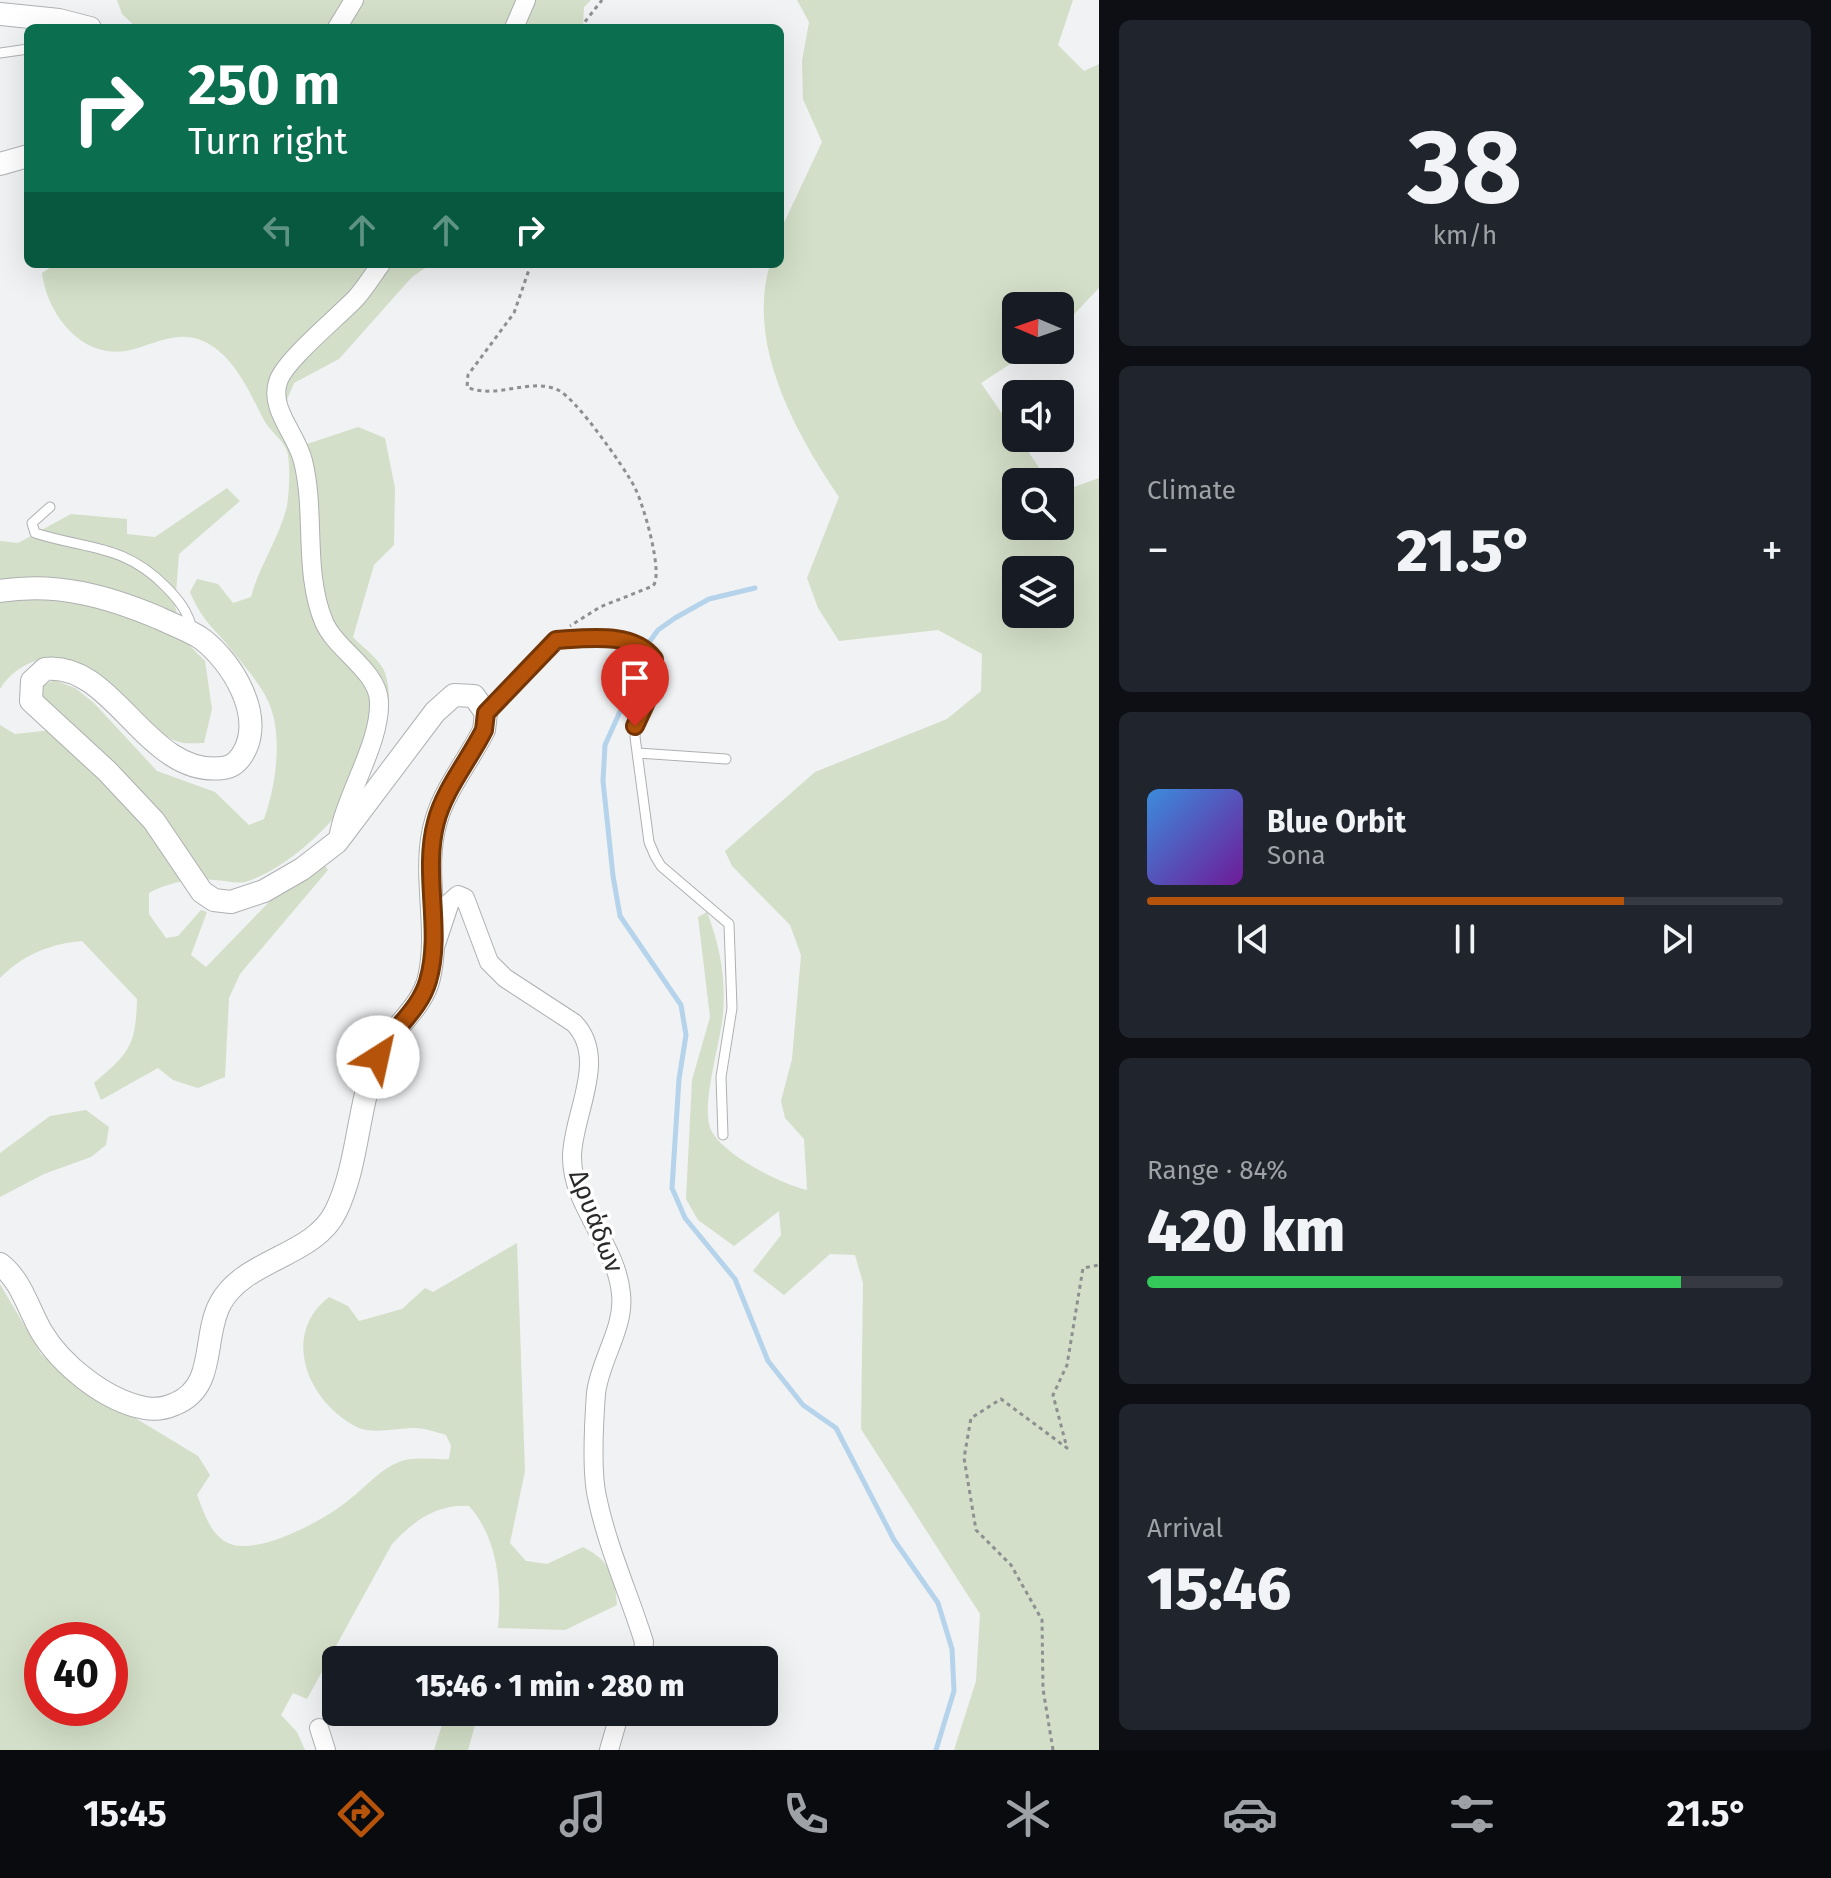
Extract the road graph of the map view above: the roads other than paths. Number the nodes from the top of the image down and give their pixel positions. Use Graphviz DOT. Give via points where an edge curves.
graph roads {
  1 [pos="354,0"];
  2 [pos="526,0"];
  3 [pos="0,14"];
  4 [pos="74,24"];
  5 [pos="339,24"];
  6 [pos="516,24"];
  7 [pos="24,50"];
  8 [pos="0,53"];
  9 [pos="24,157"];
  10 [pos="0,164"];
  11 [pos="378,268"];
  12 [pos="50,507"];
  13 [pos="0,591"];
  14 [pos="192,633"];
  15 [pos="486,713"];
  16 [pos="638,753"];
  17 [pos="726,759"];
  18 [pos="337,842"];
  19 [pos="433,953"];
  20 [pos="723,1135"];
  21 [pos="0,1264"];
  22 [pos="644,1646"];
  23 [pos="616,1726"];
  24 [pos="319,1728"];
  25 [pos="326,1750"];
  26 [pos="609,1750"];
  1 -- 5 [label="street"];
  2 -- 6 [label="street"];
  3 -- 4 [label="street"];
  7 -- 8 [label="lane"];
  9 -- 10 [label="street"];
  11 -- 18 [label="street" via="358,296 285,369 275,394 302,456 318,604 335,641 379,697 378,715 344,806"];
  12 -- 14 [label="lane" via="32,523 35,533 102,547 136,561 179,601"];
  13 -- 14 [label="street" via="53,588 91,593"];
  14 -- 18 [label="street" via="218,654 245,701 251,734 231,767 203,768 166,752 75,672 45,669 32,681 31,701 154,821 202,892 214,900 231,902 264,891"];
  15 -- 16 [label="lane" via="556,640 623,641 654,659 654,685 635,726"];
  15 -- 18 [label="street" via="474,696 454,695 435,712"];
  15 -- 19 [label="street" via="484,730 436,821"];
  16 -- 17 [label="lane"];
  16 -- 20 [label="lane" via="655,856 729,924 732,1008 721,1077"];
  19 -- 21 [label="street" via="423,994 385,1042 375,1066 336,1212 312,1237 228,1292 214,1321 202,1380 184,1400 150,1409 129,1404 79,1372 41,1331 20,1288"];
  19 -- 22 [label="street, Δρυάδων" via="450,902 461,896 469,903 489,962 529,996 574,1023 588,1046 589,1067 572,1156 575,1181 610,1255 622,1297 596,1395 596,1494"];
  23 -- 26 [label="street"];
  24 -- 25 [label="street"];
}
